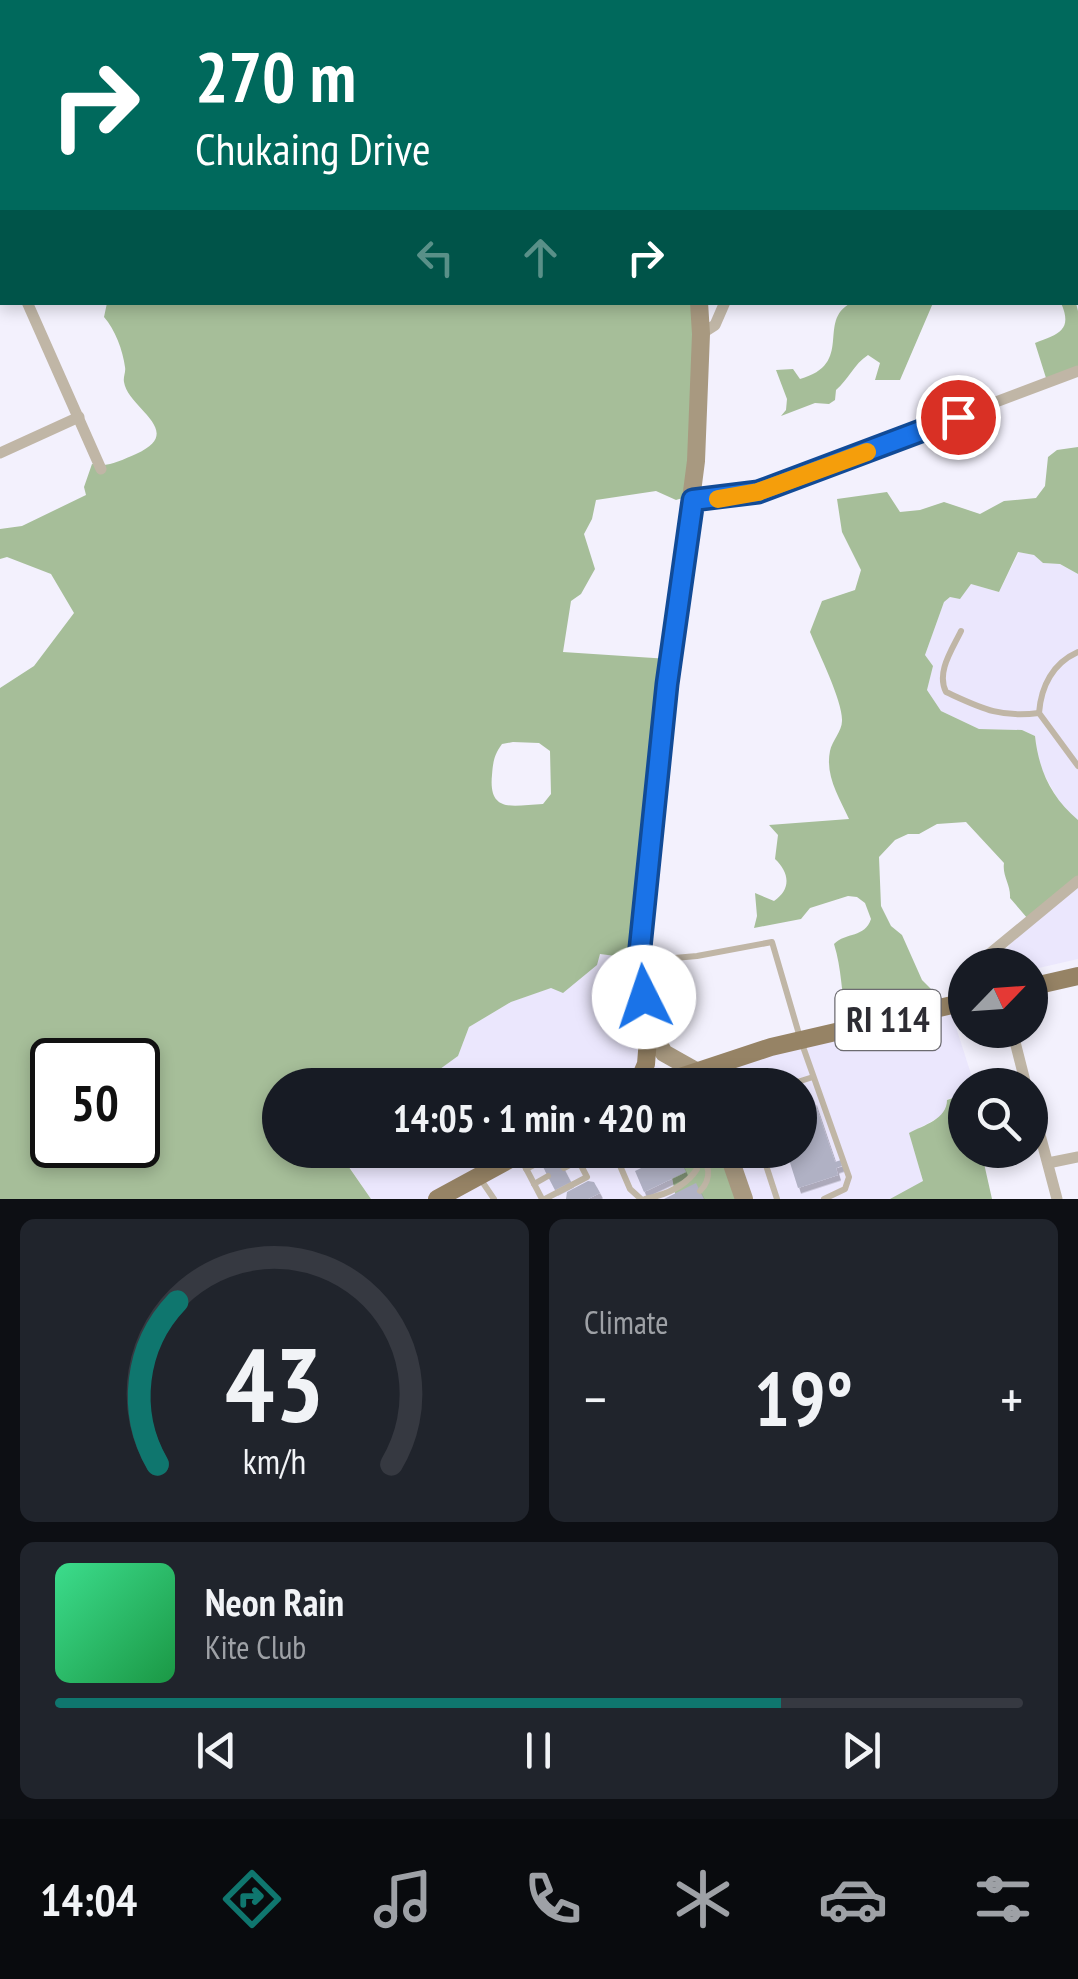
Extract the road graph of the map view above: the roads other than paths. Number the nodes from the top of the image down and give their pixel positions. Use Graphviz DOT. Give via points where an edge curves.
graph roads {
  1 [pos="28,305"];
  2 [pos="699,305"];
  3 [pos="723,305"];
  4 [pos="701,334"];
  5 [pos="1078,371"];
  6 [pos="79,418"];
  7 [pos="0,454"];
  8 [pos="101,469"];
  9 [pos="693,500"];
  10 [pos="960,631"];
  11 [pos="1078,652"];
  12 [pos="1039,714"];
  13 [pos="1078,766"];
  14 [pos="1078,882"];
  15 [pos="997,948"];
  16 [pos="639,961"];
  17 [pos="1078,976"];
  18 [pos="1048,983"];
  19 [pos="948,1007"];
  20 [pos="649,1028"];
  21 [pos="800,1041"];
  22 [pos="644,1068"];
  23 [pos="685,1068"];
  24 [pos="726,1068"];
  25 [pos="810,1068"];
  26 [pos="817,1087"];
  27 [pos="1078,1156"];
  28 [pos="1048,1162"];
  29 [pos="499,1168"];
  30 [pos="528,1168"];
  31 [pos="582,1168"];
  32 [pos="621,1168"];
  33 [pos="698,1168"];
  34 [pos="707,1168"];
  35 [pos="733,1168"];
  36 [pos="767,1168"];
  37 [pos="479,1176"];
  38 [pos="548,1176"];
  39 [pos="534,1184"];
  40 [pos="700,1191"];
  41 [pos="437,1199"];
  42 [pos="494,1199"];
  43 [pos="543,1199"];
  44 [pos="645,1199"];
  45 [pos="744,1199"];
  46 [pos="778,1199"];
  47 [pos="824,1199"];
  48 [pos="1057,1199"];
  1 -- 6 [label="street"];
  2 -- 4 [label="main road"];
  3 -- 4 [label="street" via="715,325"];
  4 -- 9 [label="main road"];
  5 -- 9 [label="street" via="758,492"];
  6 -- 7 [label="street"];
  6 -- 8 [label="street"];
  9 -- 16 [label="main road"];
  10 -- 12 [label="lane" via="943,671 946,692 993,713"];
  11 -- 12 [label="lane" via="1051,673"];
  12 -- 13 [label="lane"];
  14 -- 15 [label="street"];
  16 -- 20 [label="main road"];
  16 -- 21 [label="lane" via="772,942"];
  17 -- 18 [label="main road"];
  19 -- 21 [label="main road, RI 114"];
  20 -- 22 [label="main road"];
  20 -- 23 [label="main road" via="664,1053"];
  21 -- 24 [label="main road, RI 114"];
  21 -- 25 [label="lane"];
  26 -- 47 [label="lane" via="849,1176 845,1189"];
  27 -- 28 [label="street"];
  28 -- 48 [label="street"];
  29 -- 37 [label="main road"];
  30 -- 39 [label="lane"];
  31 -- 43 [label="lane" via="587,1178"];
  32 -- 44 [label="lane" via="630,1189"];
  33 -- 44 [label="lane" via="689,1181"];
  34 -- 40 [label="lane" via="708,1183"];
  35 -- 45 [label="main road"];
  36 -- 46 [label="lane"];
  37 -- 41 [label="main road"];
  37 -- 42 [label="lane"];
  38 -- 39 [label="lane"];
  39 -- 43 [label="lane"];
}
